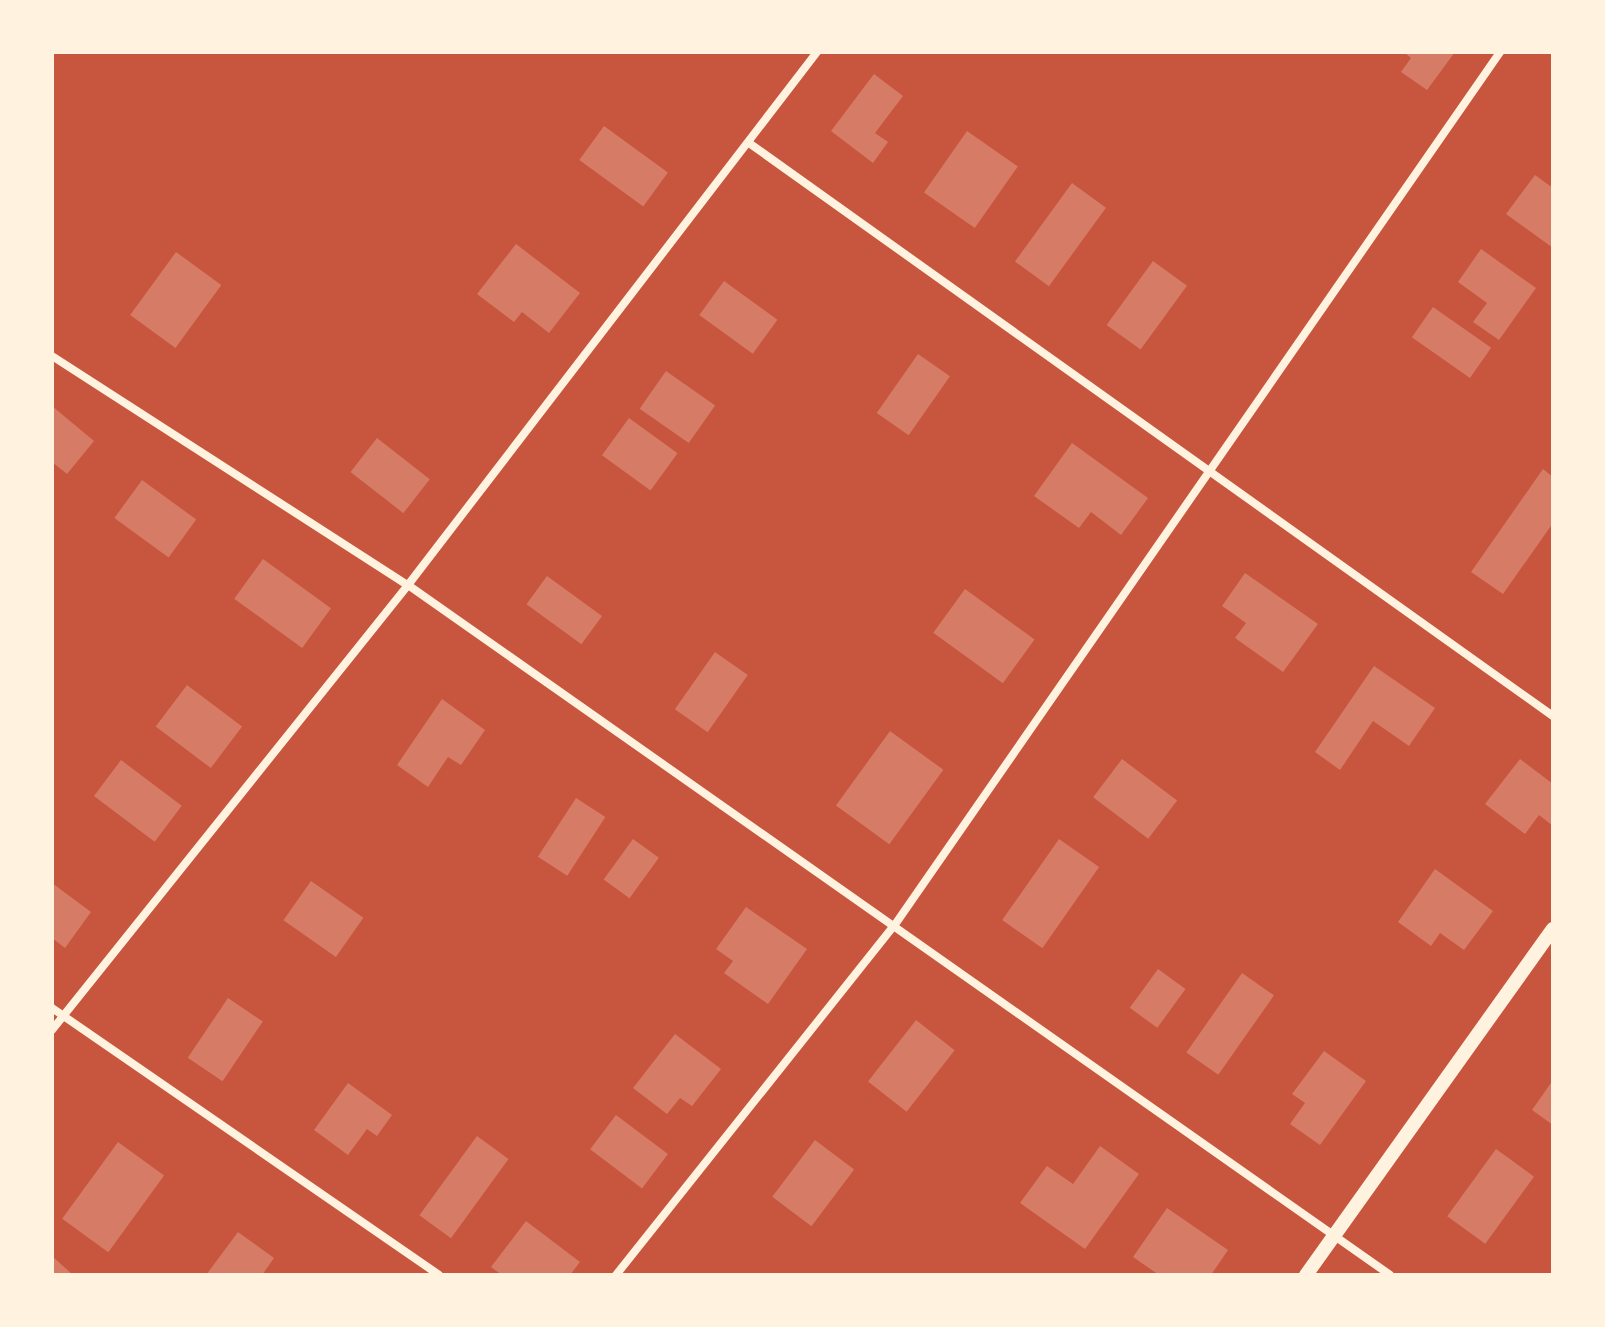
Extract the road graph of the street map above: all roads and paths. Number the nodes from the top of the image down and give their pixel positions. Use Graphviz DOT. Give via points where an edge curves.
graph roads {
  1 [pos="817,52"];
  2 [pos="1500,52"];
  3 [pos="749,143"];
  4 [pos="52,356"];
  5 [pos="1206,472"];
  6 [pos="408,585"];
  7 [pos="1553,716"];
  8 [pos="894,926"];
  9 [pos="1553,929"];
  10 [pos="52,1008"];
  11 [pos="63,1016"];
  12 [pos="52,1030"];
  13 [pos="1336,1235"];
  14 [pos="439,1275"];
  15 [pos="616,1275"];
  16 [pos="1306,1275"];
  17 [pos="1390,1275"];
  1 -- 3 [label="street"];
  2 -- 5 [label="street"];
  3 -- 5 [label="street"];
  3 -- 6 [label="street"];
  4 -- 6 [label="street"];
  5 -- 7 [label="street"];
  5 -- 8 [label="street"];
  6 -- 8 [label="street"];
  6 -- 11 [label="street"];
  8 -- 13 [label="street"];
  8 -- 15 [label="street"];
  9 -- 13 [label="street"];
  10 -- 11 [label="street"];
  11 -- 12 [label="street"];
  11 -- 14 [label="street"];
  13 -- 16 [label="street"];
  13 -- 17 [label="street"];
}
